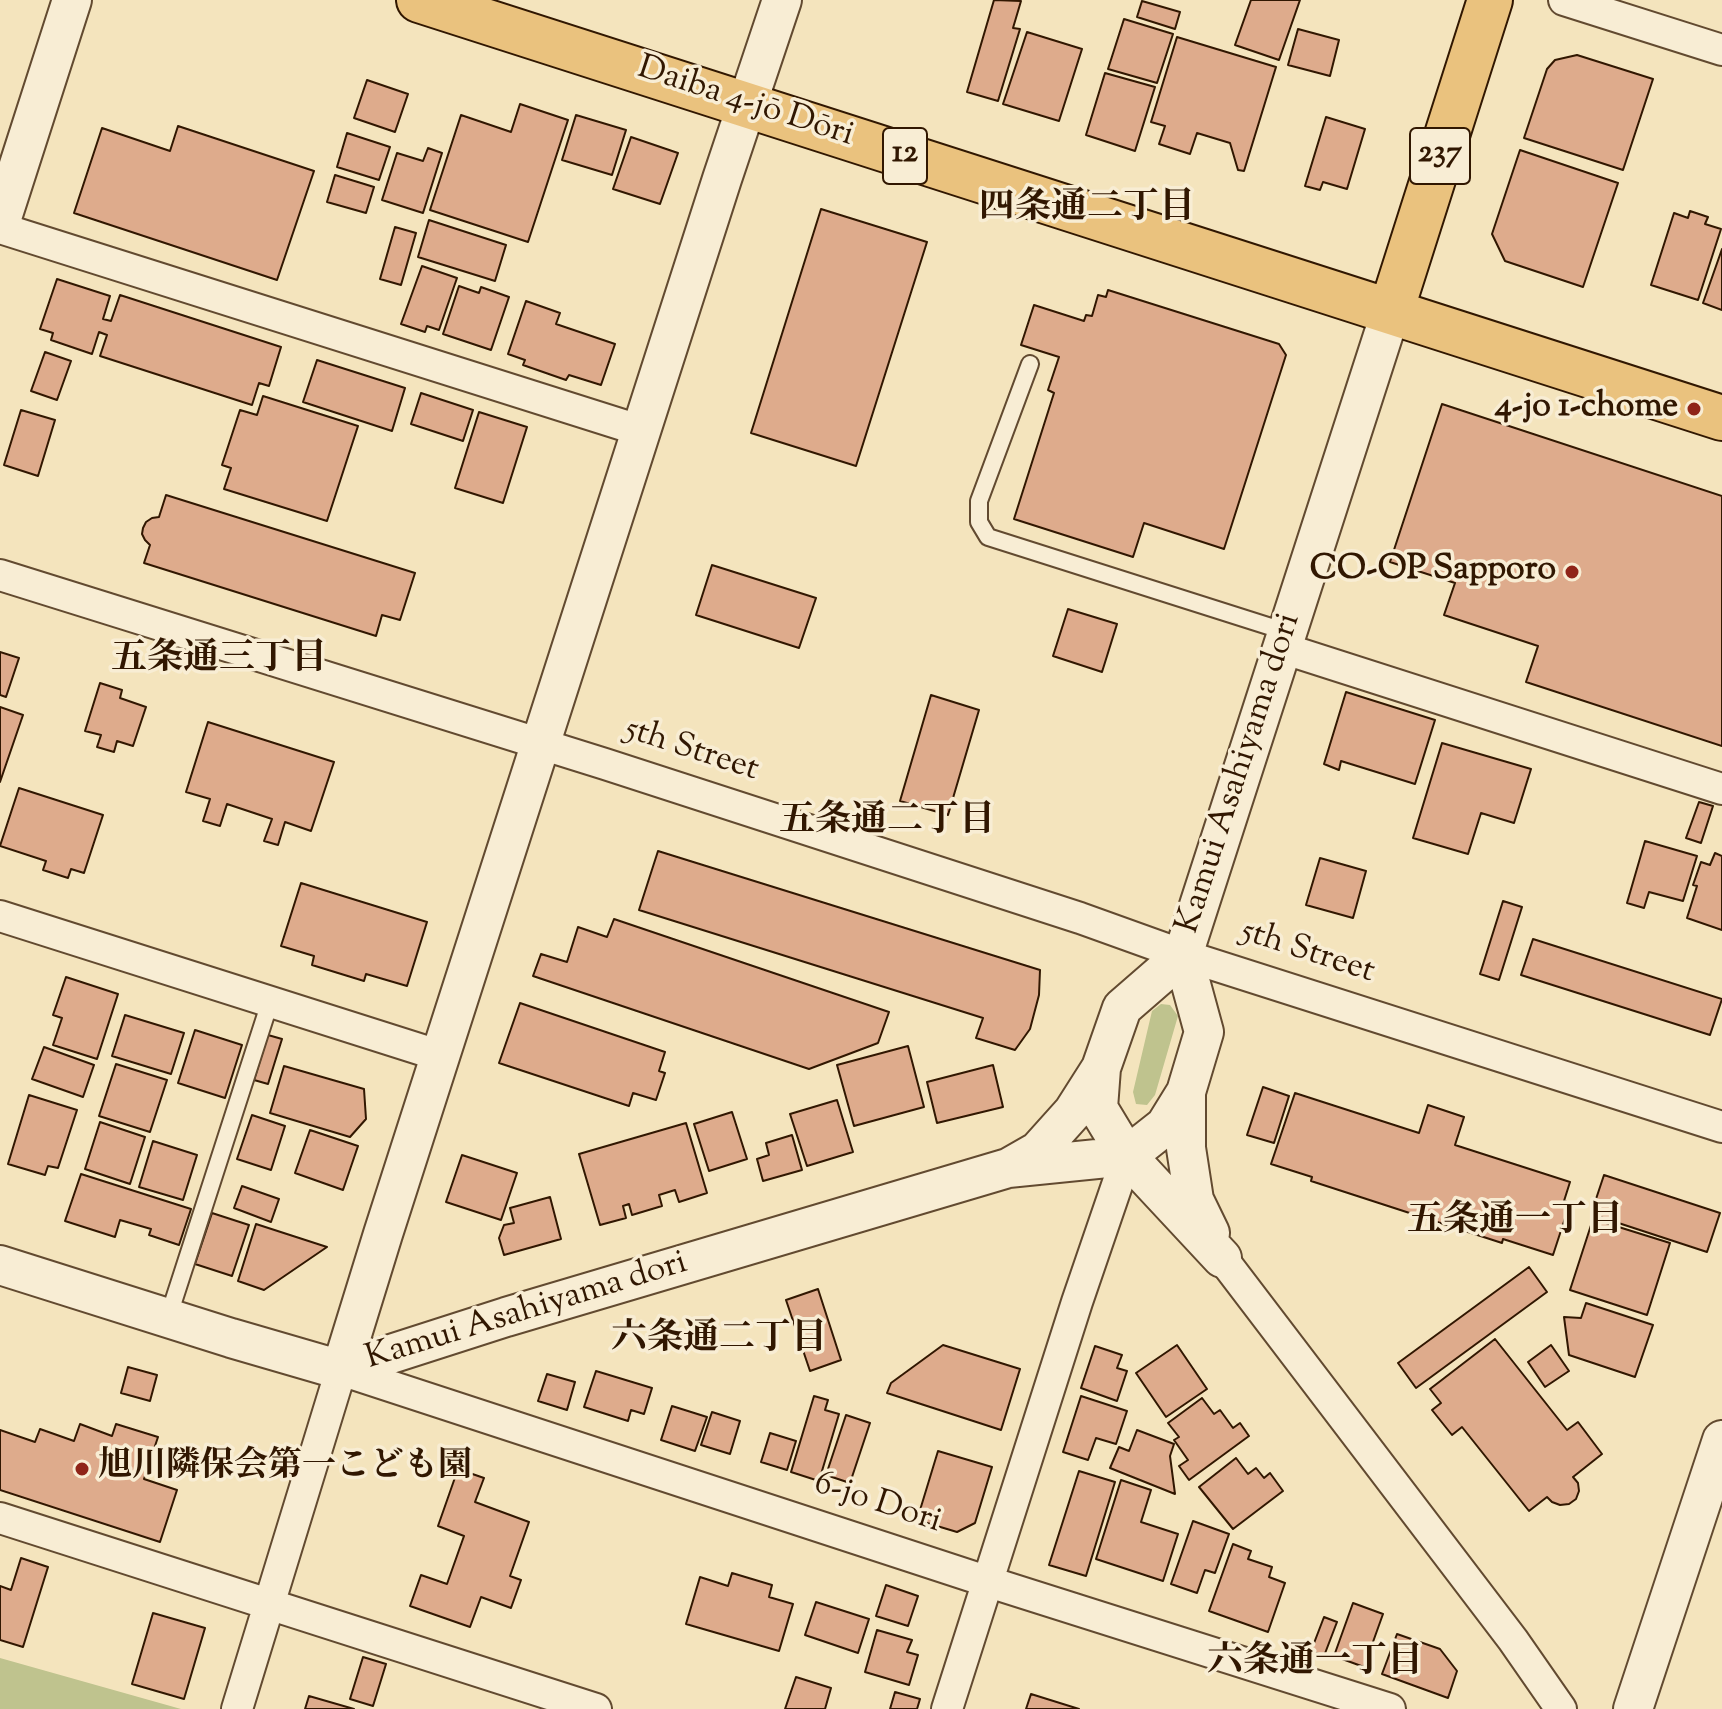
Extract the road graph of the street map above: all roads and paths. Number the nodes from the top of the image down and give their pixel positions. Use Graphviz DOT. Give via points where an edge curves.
graph roads {
  1 [pos="72,0"];
  2 [pos="419,0"];
  3 [pos="782,0"];
  4 [pos="1490,0"];
  5 [pos="1564,0"];
  6 [pos="1722,50"];
  7 [pos="746,105"];
  8 [pos="0,226"];
  9 [pos="1391,311"];
  10 [pos="1030,364"];
  11 [pos="1722,418"];
  12 [pos="642,431"];
  13 [pos="0,575"];
  14 [pos="1284,640"];
  15 [pos="542,744"];
  16 [pos="1722,789"];
  17 [pos="0,916"];
  18 [pos="1183,955"];
  19 [pos="270,1002"];
  20 [pos="441,1056"];
  21 [pos="1101,1068"];
  22 [pos="1186,1092"];
  23 [pos="1722,1127"];
  24 [pos="1127,1156"];
  25 [pos="1008,1168"];
  26 [pos="1222,1258"];
  27 [pos="0,1265"];
  28 [pos="168,1318"];
  29 [pos="341,1370"];
  30 [pos="1719,1460"];
  31 [pos="0,1518"];
  32 [pos="989,1582"];
  33 [pos="270,1605"];
  34 [pos="1549,1706"];
  35 [pos="1639,1708"];
  36 [pos="237,1709"];
  37 [pos="596,1709"];
  38 [pos="947,1709"];
  39 [pos="1390,1709"];
  1 -- 8 [label="street"];
  2 -- 7 [label="highway, Daiba 4-jō Dōri / 12"];
  3 -- 7 [label="street"];
  4 -- 9 [label="highway, Kamui Asahiyama dori / 237"];
  5 -- 6 [label="street"];
  7 -- 9 [label="highway, Daiba 4-jō Dōri / 12"];
  7 -- 12 [label="street"];
  8 -- 12 [label="street"];
  9 -- 11 [label="highway, 12"];
  9 -- 14 [label="street, Kamui Asahiyama dori"];
  10 -- 14 [label="lane" via="979,501 979,522 988,537"];
  12 -- 15 [label="street"];
  13 -- 15 [label="street, 5th Street"];
  14 -- 16 [label="street"];
  14 -- 18 [label="street, Kamui Asahiyama dori"];
  15 -- 18 [label="street, 5th Street"];
  15 -- 20 [label="street"];
  17 -- 19 [label="street"];
  18 -- 21 [label="street, Kamui Asahiyama dori" via="1122,1008"];
  18 -- 22 [label="street, Kamui Asahiyama dori" via="1204,1032"];
  18 -- 23 [label="street, 5th Street"];
  19 -- 20 [label="street"];
  19 -- 28 [label="lane"];
  20 -- 29 [label="street"];
  21 -- 24 [label="street, Kamui Asahiyama dori" via="1098,1108"];
  21 -- 25 [label="street, Kamui Asahiyama dori" via="1073,1112 1038,1151"];
  22 -- 24 [label="street, Kamui Asahiyama dori" via="1165,1126"];
  22 -- 26 [label="street, Kamui Asahiyama dori" via="1186,1148 1194,1200"];
  24 -- 25 [label="street, Kamui Asahiyama dori"];
  24 -- 26 [label="street, Kamui Asahiyama dori"];
  24 -- 32 [label="street"];
  25 -- 29 [label="street, Kamui Asahiyama dori"];
  26 -- 34 [label="street" via="1513,1640"];
  27 -- 28 [label="street, Kamui Asahiyama dori"];
  28 -- 29 [label="street, Kamui Asahiyama dori"];
  29 -- 32 [label="street, 6-jo Dori"];
  29 -- 33 [label="street"];
  30 -- 35 [label="street"];
  31 -- 33 [label="street"];
  32 -- 38 [label="street"];
  32 -- 39 [label="street, 6-jo Dori"];
  33 -- 36 [label="street"];
  33 -- 37 [label="street"];
}
